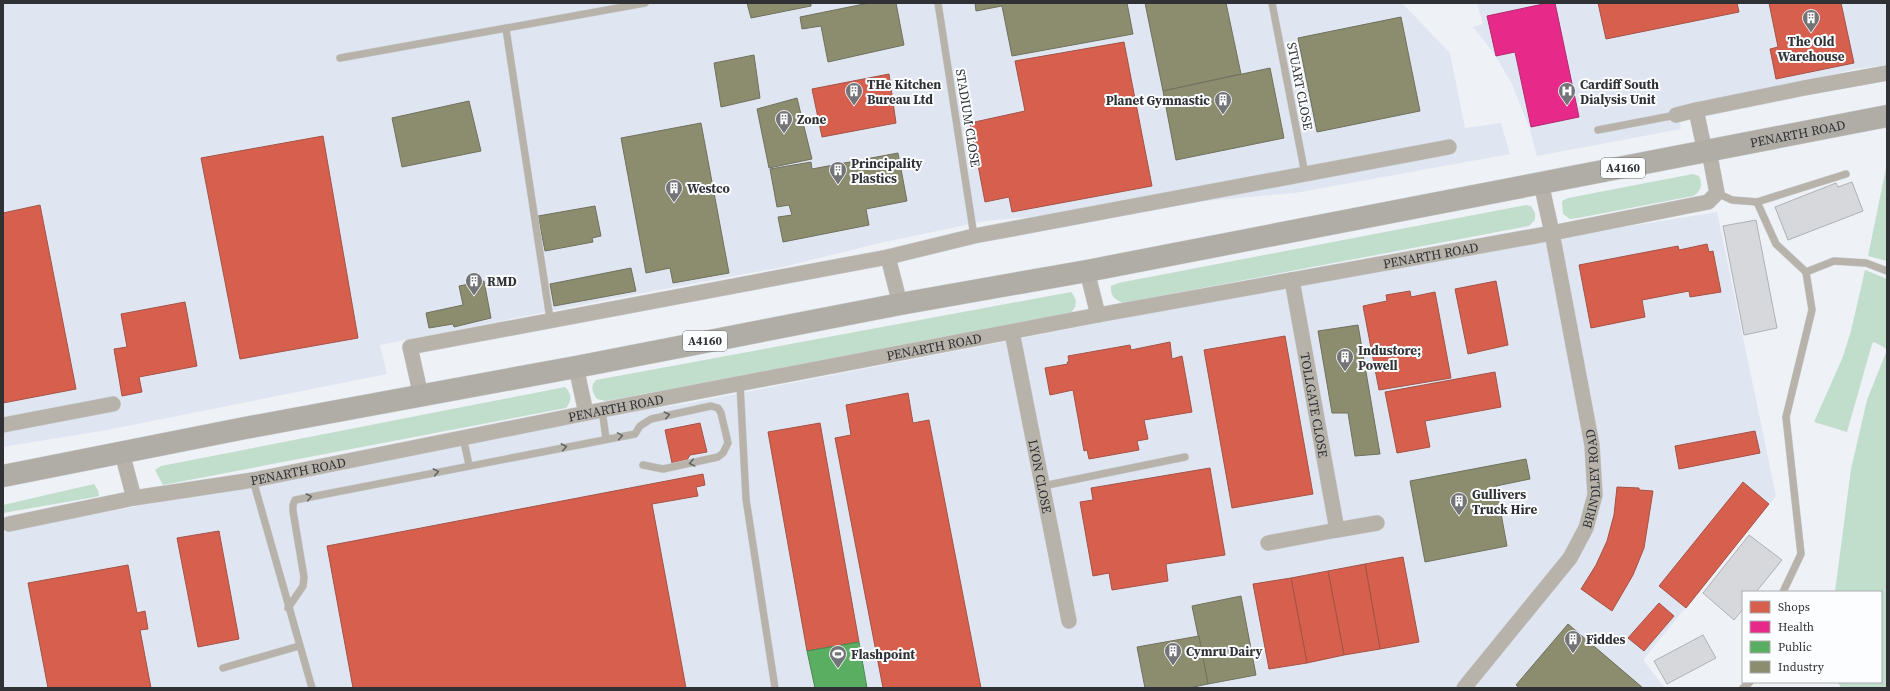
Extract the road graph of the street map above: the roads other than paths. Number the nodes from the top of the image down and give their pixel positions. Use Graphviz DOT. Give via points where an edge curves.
graph roads {
  1 [pos="645,3"];
  2 [pos="938,3"];
  3 [pos="1272,3"];
  4 [pos="506,29"];
  5 [pos="340,58"];
  6 [pos="1887,73"];
  7 [pos="1696,110"];
  8 [pos="1676,114"];
  9 [pos="1887,116"];
  10 [pos="1598,130"];
  11 [pos="1449,147"];
  12 [pos="1707,152"];
  13 [pos="1304,174"];
  14 [pos="1846,174"];
  15 [pos="1541,183"];
  16 [pos="1717,193"];
  17 [pos="1757,202"];
  18 [pos="1552,233"];
  19 [pos="974,236"];
  20 [pos="888,256"];
  21 [pos="1087,271"];
  22 [pos="1887,271"];
  23 [pos="1806,272"];
  24 [pos="1292,280"];
  25 [pos="900,304"];
  26 [pos="1098,315"];
  27 [pos="550,319"];
  28 [pos="1012,332"];
  29 [pos="576,367"];
  30 [pos="740,384"];
  31 [pos="421,396"];
  32 [pos="113,404"];
  33 [pos="602,410"];
  34 [pos="586,413"];
  35 [pos="3,425"];
  36 [pos="463,437"];
  37 [pos="606,438"];
  38 [pos="122,453"];
  39 [pos="1185,457"];
  40 [pos="469,465"];
  41 [pos="643,465"];
  42 [pos="3,476"];
  43 [pos="252,480"];
  44 [pos="1042,486"];
  45 [pos="134,498"];
  46 [pos="1377,523"];
  47 [pos="9,524"];
  48 [pos="1337,530"];
  49 [pos="1268,543"];
  50 [pos="1783,591"];
  51 [pos="288,608"];
  52 [pos="1069,621"];
  53 [pos="299,646"];
  54 [pos="223,668"];
  55 [pos="312,688"];
  56 [pos="775,688"];
  57 [pos="1464,688"];
  1 -- 4 [label="lane"];
  2 -- 19 [label="lane, STADIUM CLOSE"];
  3 -- 13 [label="lane, STUART CLOSE"];
  4 -- 5 [label="lane"];
  4 -- 27 [label="lane"];
  6 -- 7 [label="street"];
  7 -- 8 [label="street"];
  7 -- 12 [label="street"];
  8 -- 10 [label="lane"];
  9 -- 12 [label="main road, PENARTH ROAD / A4160"];
  11 -- 13 [label="street"];
  12 -- 15 [label="main road, PENARTH ROAD / A4160"];
  12 -- 16 [label="street"];
  13 -- 19 [label="street"];
  14 -- 17 [label="lane"];
  15 -- 18 [label="street, BRINDLEY ROAD"];
  15 -- 21 [label="main road, PENARTH ROAD / A4160"];
  16 -- 17 [label="lane" via="1732,200"];
  16 -- 18 [label="street, PENARTH ROAD" via="1708,202"];
  17 -- 23 [label="lane" via="1776,244"];
  18 -- 24 [label="street, PENARTH ROAD"];
  18 -- 57 [label="street, BRINDLEY ROAD" via="1592,445 1595,495 1586,528 1570,558"];
  19 -- 20 [label="street"];
  20 -- 25 [label="street"];
  20 -- 27 [label="street"];
  21 -- 25 [label="main road, PENARTH ROAD / A4160"];
  21 -- 26 [label="street"];
  22 -- 23 [label="lane" via="1866,263 1834,261"];
  23 -- 50 [label="lane" via="1812,310 1786,418 1801,554"];
  24 -- 26 [label="street, PENARTH ROAD"];
  24 -- 48 [label="street, TOLLGATE CLOSE"];
  25 -- 29 [label="main road, PENARTH ROAD / A4160"];
  26 -- 28 [label="street, PENARTH ROAD"];
  27 -- 31 [label="street" via="410,347"];
  28 -- 30 [label="street, PENARTH ROAD"];
  28 -- 44 [label="street, LYON CLOSE"];
  29 -- 31 [label="main road, PENARTH ROAD / A4160"];
  29 -- 34 [label="street"];
  30 -- 33 [label="street, PENARTH ROAD"];
  30 -- 56 [label="lane" via="746,498"];
  31 -- 38 [label="main road, PENARTH ROAD / A4160"];
  32 -- 35 [label="street"];
  33 -- 34 [label="street, PENARTH ROAD"];
  33 -- 37 [label="lane"];
  34 -- 36 [label="street, PENARTH ROAD"];
  36 -- 40 [label="lane"];
  36 -- 43 [label="street, PENARTH ROAD"];
  40 -- 37 [label="lane, one-way"];
  37 -- 41 [label="lane, one-way" via="635,434 645,422 666,416 711,406 718,408 728,443 727,448 718,457 663,470"];
  38 -- 42 [label="main road, PENARTH ROAD / A4160"];
  38 -- 45 [label="street"];
  39 -- 44 [label="lane"];
  51 -- 40 [label="lane, one-way" via="303,586 304,577 293,511 295,500"];
  43 -- 45 [label="street, PENARTH ROAD"];
  43 -- 51 [label="lane"];
  44 -- 52 [label="street, LYON CLOSE"];
  45 -- 47 [label="street, PENARTH ROAD"];
  46 -- 48 [label="street"];
  48 -- 49 [label="street"];
  51 -- 53 [label="lane"];
  53 -- 54 [label="lane"];
  53 -- 55 [label="lane"];
}
